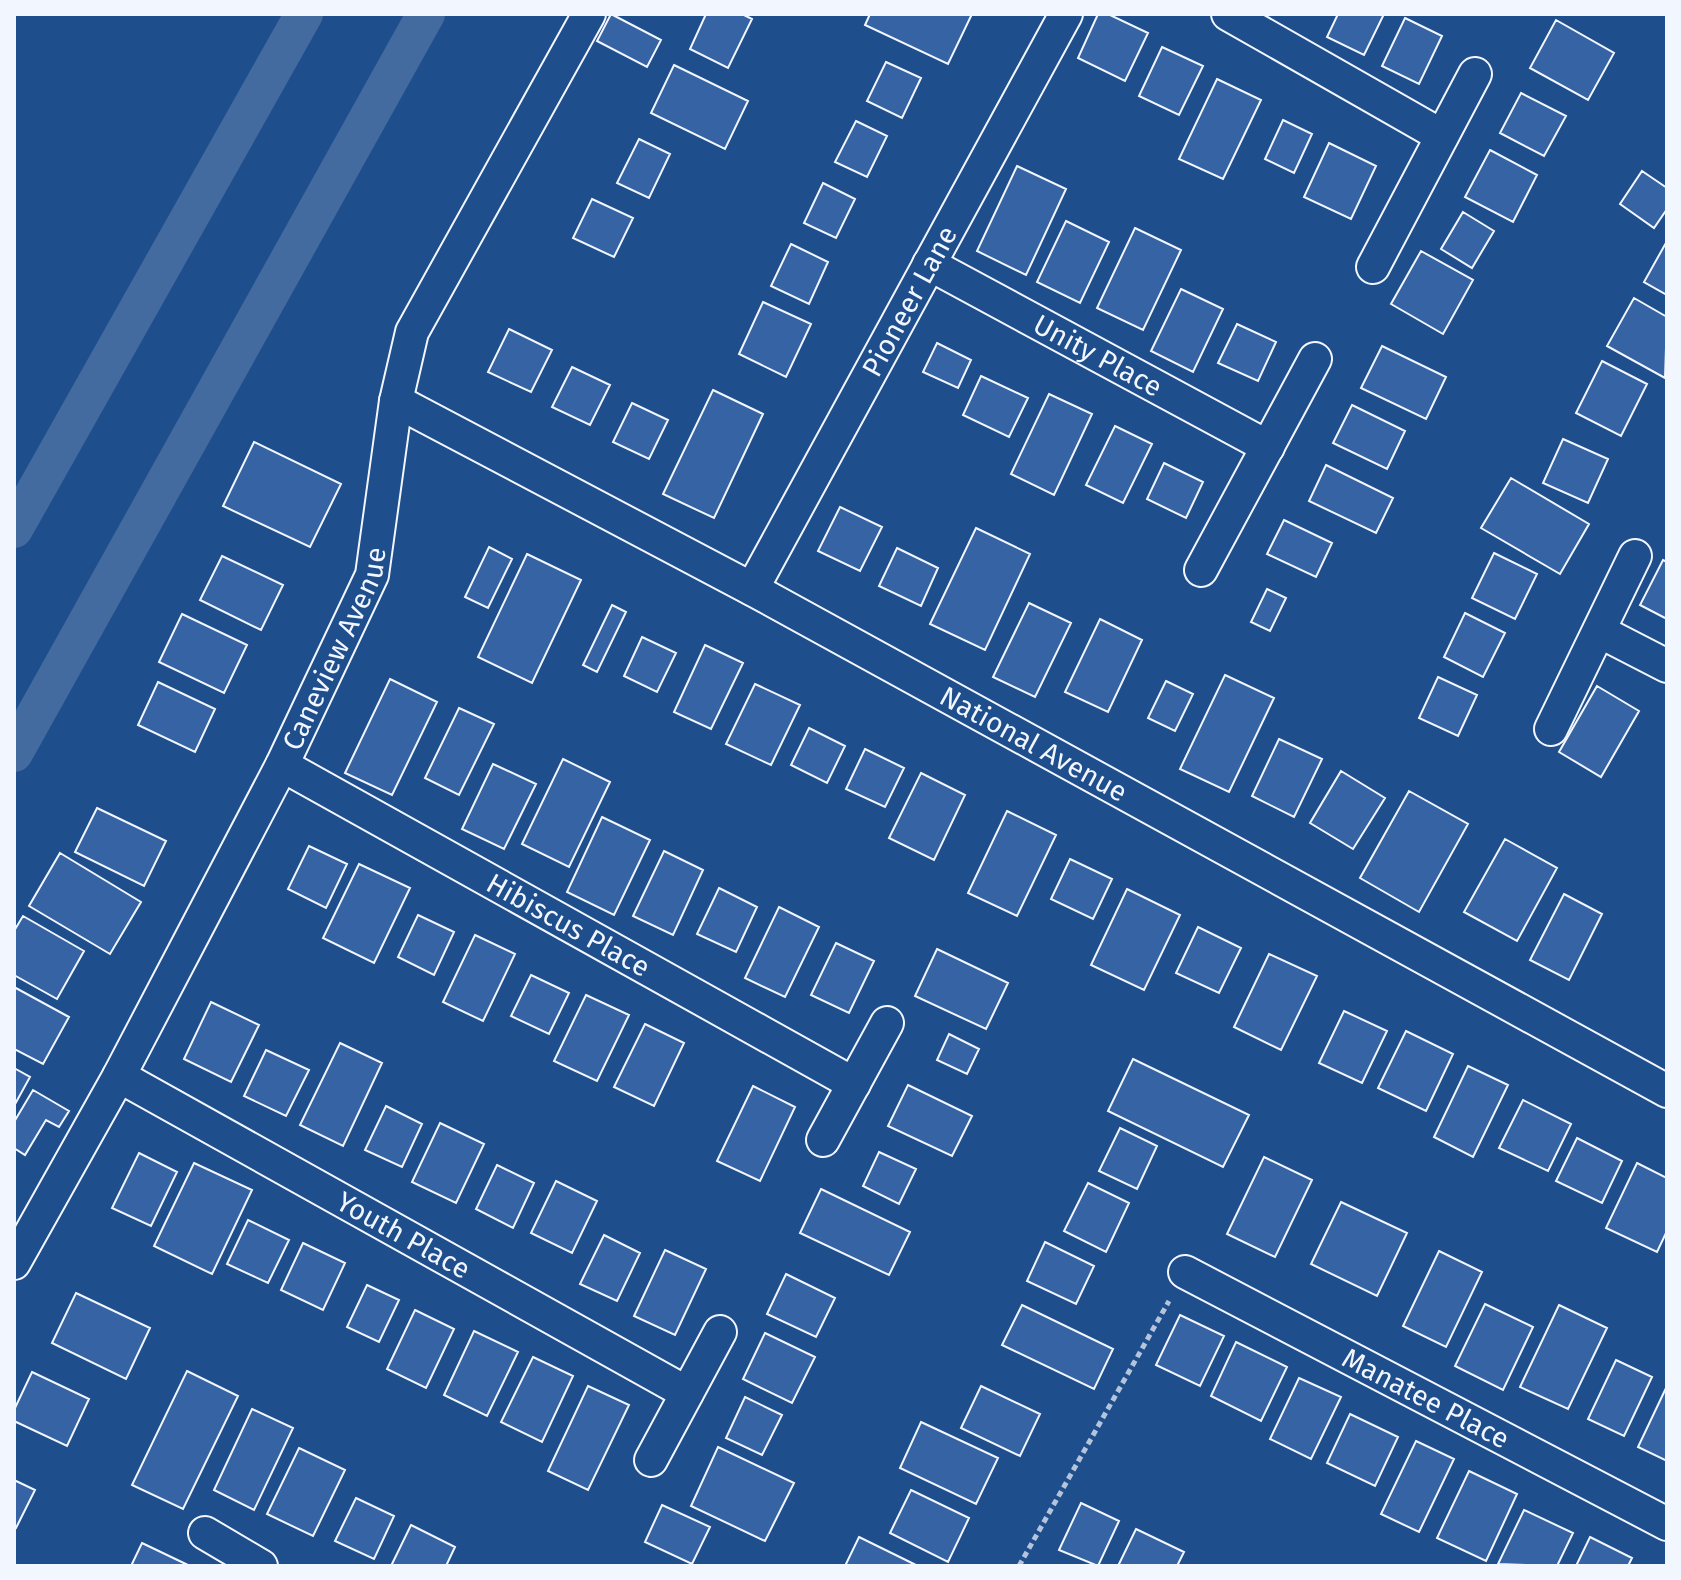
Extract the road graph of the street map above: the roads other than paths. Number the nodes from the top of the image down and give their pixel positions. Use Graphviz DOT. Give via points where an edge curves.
graph roads {
  1 [pos="589,14"];
  2 [pos="1066,14"];
  3 [pos="1228,14"];
  4 [pos="1475,74"];
  5 [pos="1442,136"];
  6 [pos="929,264"];
  7 [pos="1373,267"];
  8 [pos="1315,359"];
  9 [pos="396,401"];
  10 [pos="1268,447"];
  11 [pos="1635,556"];
  12 [pos="1201,570"];
  13 [pos="752,589"];
  14 [pos="1599,631"];
  15 [pos="1667,666"];
  16 [pos="1551,729"];
  17 [pos="282,765"];
  18 [pos="887,1023"];
  19 [pos="119,1076"];
  20 [pos="854,1084"];
  21 [pos="1667,1091"];
  22 [pos="823,1140"];
  23 [pos="14,1263"];
  24 [pos="1185,1272"];
  25 [pos="720,1332"];
  26 [pos="687,1393"];
  27 [pos="651,1460"];
  28 [pos="1667,1524"];
  29 [pos="205,1533"];
  30 [pos="261,1566"];
  1 -- 9 [label="street, Caneview Avenue" via="412,332"];
  2 -- 6 [label="street, Pioneer Lane"];
  3 -- 5 [label="street"];
  4 -- 5 [label="street"];
  5 -- 7 [label="street"];
  6 -- 10 [label="street, Unity Place"];
  6 -- 13 [label="street, Pioneer Lane"];
  8 -- 10 [label="street"];
  9 -- 13 [label="street, National Avenue"];
  9 -- 17 [label="street, Caneview Avenue" via="372,575"];
  10 -- 12 [label="street"];
  11 -- 14 [label="street"];
  13 -- 21 [label="street, National Avenue"];
  14 -- 15 [label="street"];
  14 -- 16 [label="street"];
  17 -- 19 [label="street, Caneview Avenue"];
  17 -- 20 [label="street, Hibiscus Place"];
  18 -- 20 [label="street"];
  19 -- 23 [label="street, Caneview Avenue"];
  19 -- 26 [label="street, Youth Place"];
  20 -- 22 [label="street"];
  24 -- 28 [label="street, Manatee Place"];
  25 -- 26 [label="street"];
  26 -- 27 [label="street"];
  29 -- 30 [label="street"];
}
